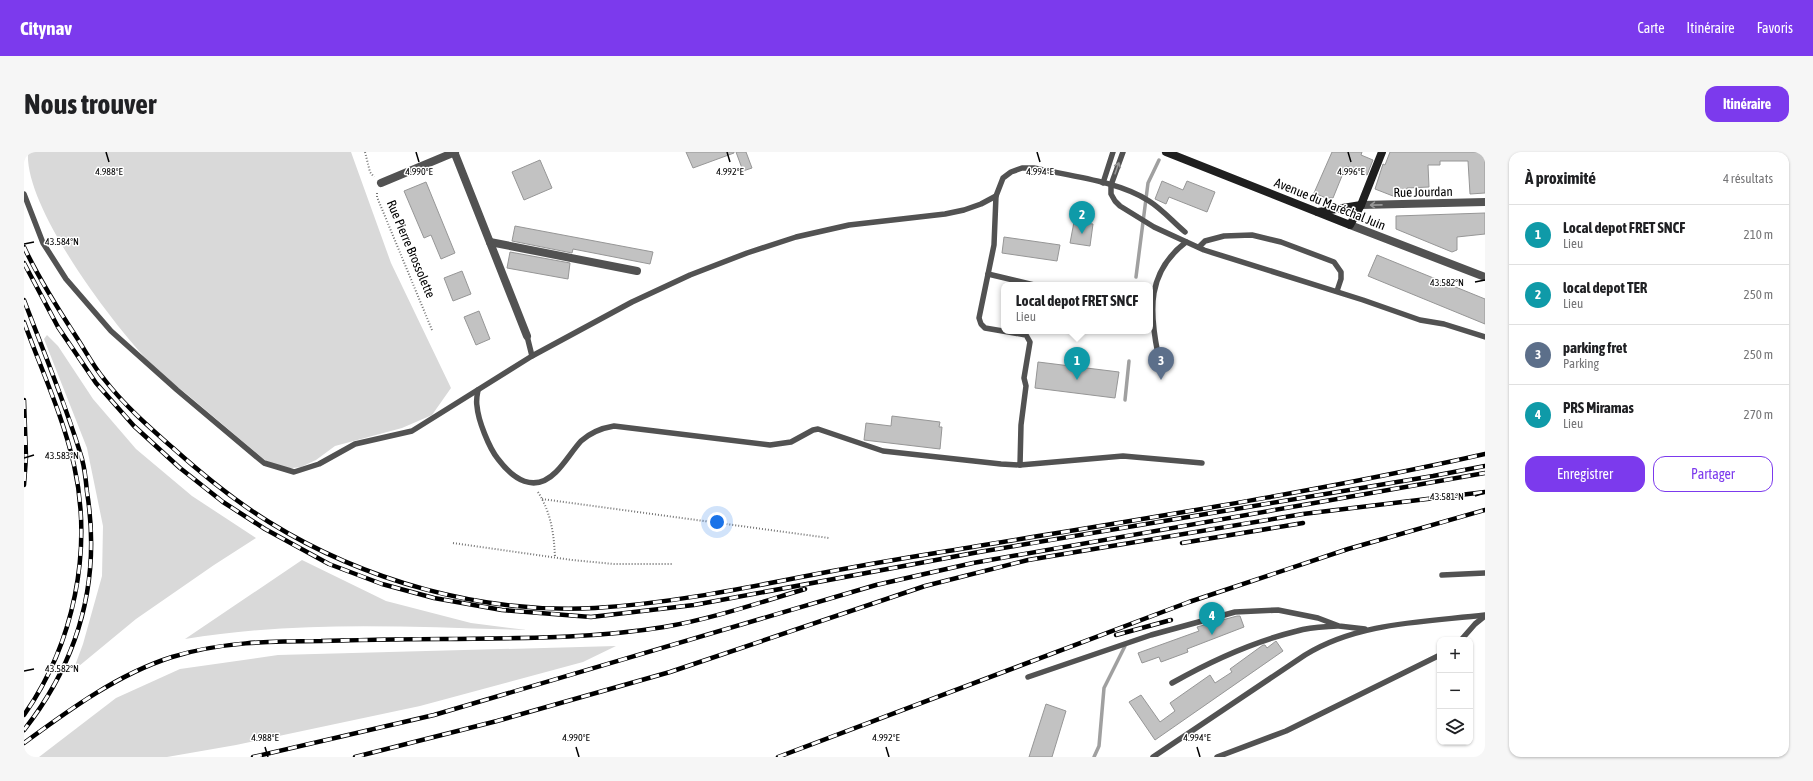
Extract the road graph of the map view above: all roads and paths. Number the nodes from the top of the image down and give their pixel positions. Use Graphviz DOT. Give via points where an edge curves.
graph roads {
  1 [pos="365,152"];
  2 [pos="1113,152"];
  3 [pos="1123,152"];
  4 [pos="1166,152"];
  5 [pos="1382,152"];
  6 [pos="455,153"];
  7 [pos="381,183"];
  8 [pos="1103,183"];
  9 [pos="1111,185"];
  10 [pos="24,194"];
  11 [pos="996,196"];
  12 [pos="1485,202"];
  13 [pos="1361,205"];
  14 [pos="1318,212"];
  15 [pos="1350,225"];
  16 [pos="1185,232"];
  17 [pos="490,242"];
  18 [pos="1186,242"];
  19 [pos="1199,247"];
  20 [pos="637,271"];
  21 [pos="988,274"];
  22 [pos="1485,277"];
  23 [pos="1021,282"];
  24 [pos="1337,291"];
  25 [pos="1153,298"];
  26 [pos="432,330"];
  27 [pos="1153,330"];
  28 [pos="1001,331"];
  29 [pos="1020,334"];
  30 [pos="526,336"];
  31 [pos="1485,337"];
  32 [pos="1158,354"];
  33 [pos="532,356"];
  34 [pos="478,390"];
  35 [pos="1202,463"];
  36 [pos="1020,465"];
  37 [pos="533,484"];
  38 [pos="542,499"];
  39 [pos="829,538"];
  40 [pos="453,543"];
  41 [pos="555,558"];
  42 [pos="672,564"];
  43 [pos="1485,573"];
  44 [pos="1442,575"];
  45 [pos="1485,615"];
  46 [pos="1339,626"];
  47 [pos="1369,629"];
  48 [pos="1464,637"];
  49 [pos="1437,656"];
  50 [pos="1028,677"];
  51 [pos="1172,683"];
  52 [pos="1153,757"];
  53 [pos="1217,757"];
  1 -- 7 [label="path" via="370,172"];
  2 -- 8 [label="lane"];
  9 -- 3 [label="lane, one-way"];
  4 -- 14 [label="main road, Avenue du Maréchal Juin"];
  5 -- 13 [label="main road"];
  6 -- 7 [label="street"];
  6 -- 17 [label="street"];
  7 -- 26 [label="path, Rue Pierre Brossolette" via="377,188 377,197"];
  8 -- 9 [label="lane"];
  8 -- 11 [label="lane" via="1034,168 1022,168 1003,178"];
  9 -- 16 [label="lane" via="1141,196"];
  9 -- 18 [label="lane" via="1111,194 1115,201 1139,218"];
  10 -- 34 [label="lane" via="43,243 66,278 111,331 264,463 294,472 319,464 355,444 412,431"];
  11 -- 21 [label="lane" via="994,245"];
  11 -- 33 [label="lane" via="964,210 849,225 796,237 747,253 690,275 632,302"];
  12 -- 13 [label="street, Rue Jourdan, one-way"];
  13 -- 14 [label="main road"];
  13 -- 15 [label="main road"];
  14 -- 15 [label="main road, Avenue du Maréchal Juin"];
  15 -- 22 [label="street, Avenue du Maréchal Juin"];
  17 -- 20 [label="street"];
  17 -- 30 [label="street"];
  18 -- 19 [label="lane"];
  18 -- 25 [label="lane" via="1174,252 1160,271"];
  19 -- 24 [label="lane"];
  19 -- 24 [label="lane" via="1205,241 1224,236 1252,234 1281,242 1334,262 1341,272"];
  21 -- 23 [label="lane"];
  21 -- 28 [label="lane" via="979,318 985,328"];
  24 -- 31 [label="lane" via="1420,320 1444,324"];
  27 -- 32 [label="lane"];
  29 -- 36 [label="lane" via="1026,335 1030,342 1024,378 1026,386 1021,425"];
  30 -- 33 [label="lane"];
  33 -- 34 [label="lane"];
  34 -- 37 [label="lane" via="478,414 492,452 515,476"];
  35 -- 36 [label="lane" via="1122,456"];
  36 -- 37 [label="lane" via="883,451 818,429 791,442 770,445 614,426 604,428 582,440 556,473"];
  37 -- 38 [label="path"];
  38 -- 39 [label="path"];
  38 -- 41 [label="path" via="552,521"];
  40 -- 41 [label="path"];
  41 -- 42 [label="path" via="614,564"];
  43 -- 44 [label="lane"];
  45 -- 47 [label="lane"];
  45 -- 48 [label="lane"];
  46 -- 47 [label="lane"];
  46 -- 50 [label="lane" via="1289,611 1265,609 1235,612 1151,634"];
  46 -- 51 [label="lane" via="1297,630 1266,640 1209,662"];
  47 -- 52 [label="lane" via="1331,641 1310,651"];
  49 -- 53 [label="lane" via="1286,731"];
}
